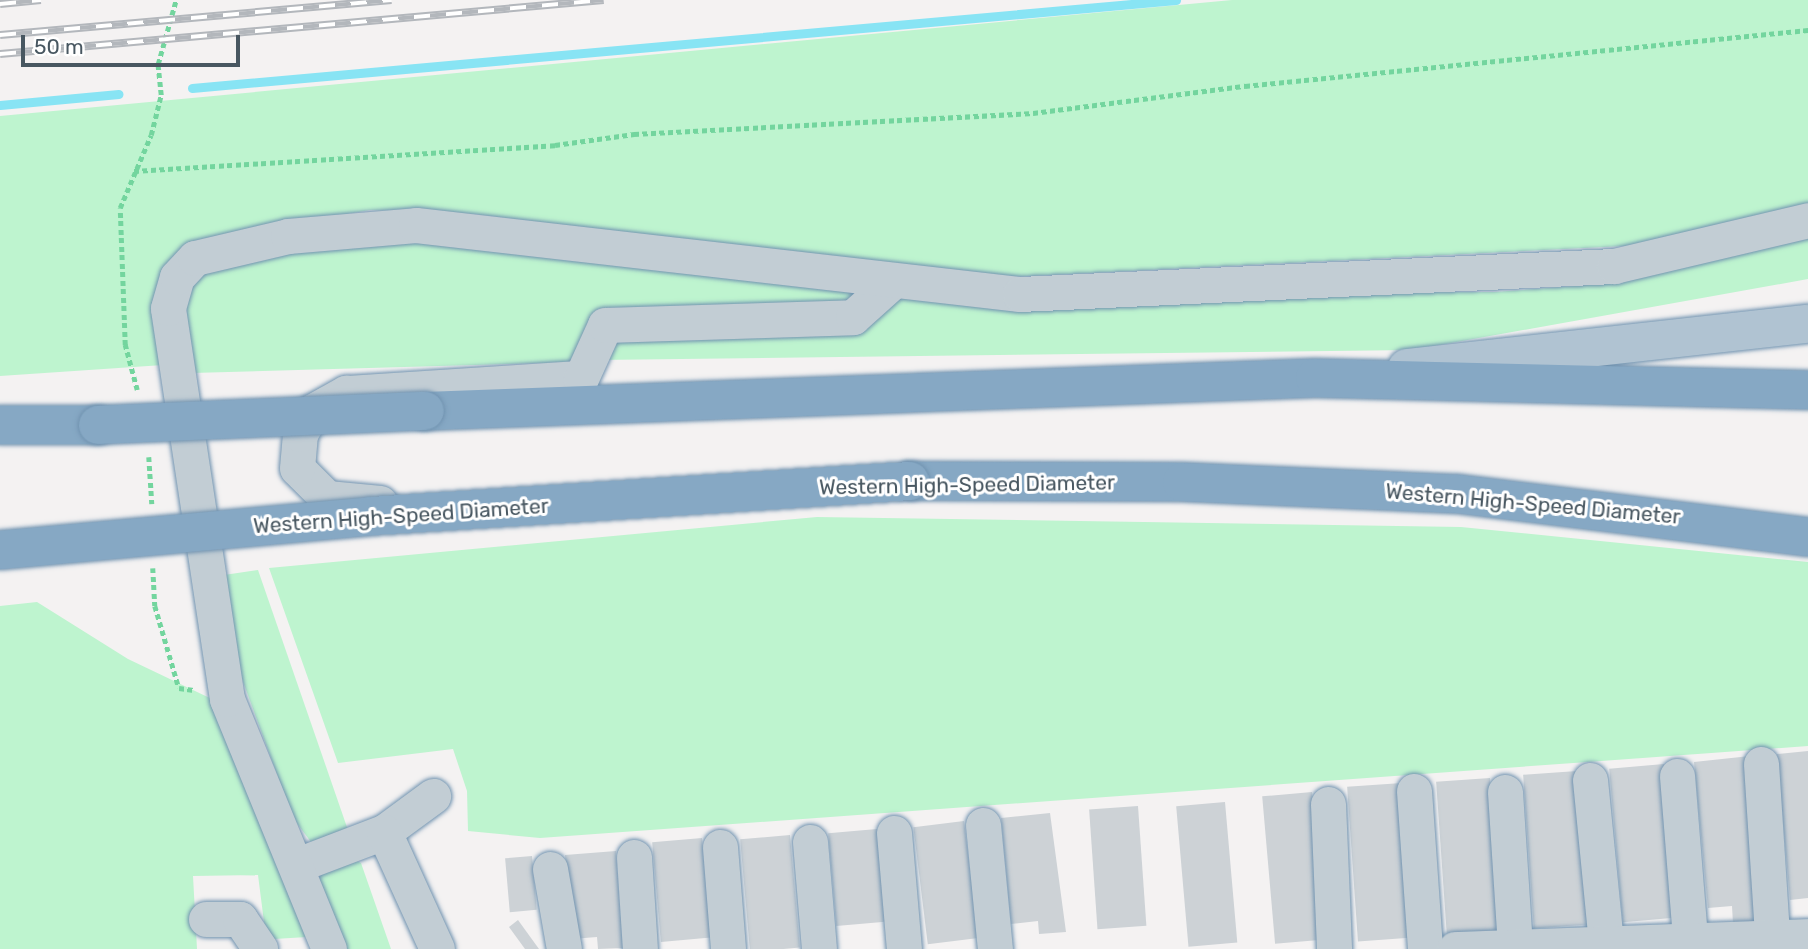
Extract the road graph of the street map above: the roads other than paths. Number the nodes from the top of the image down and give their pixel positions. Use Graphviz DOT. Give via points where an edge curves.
graph roads {
  1 [pos="1808,220"];
  2 [pos="892,282"];
  3 [pos="1808,324"];
  4 [pos="1314,378"];
  5 [pos="1808,390"];
  6 [pos="0,425"];
  7 [pos="98,425"];
  8 [pos="0,444"];
  9 [pos="520,492"];
  10 [pos="1808,537"];
  11 [pos="0,550"];
  12 [pos="1761,764"];
  13 [pos="1677,776"];
  14 [pos="1590,780"];
  15 [pos="1415,791"];
  16 [pos="1505,792"];
  17 [pos="433,796"];
  18 [pos="1328,804"];
  19 [pos="983,825"];
  20 [pos="384,832"];
  21 [pos="894,833"];
  22 [pos="810,842"];
  23 [pos="720,847"];
  24 [pos="634,857"];
  25 [pos="297,865"];
  26 [pos="550,869"];
  27 [pos="206,919"];
  28 [pos="1772,936"];
  29 [pos="1808,936"];
  30 [pos="1690,939"];
  31 [pos="1606,943"];
  32 [pos="1515,946"];
  33 [pos="324,948"];
  34 [pos="260,949"];
  35 [pos="437,949"];
  36 [pos="564,949"];
  37 [pos="640,949"];
  38 [pos="728,949"];
  39 [pos="819,949"];
  40 [pos="904,949"];
  41 [pos="995,949"];
  42 [pos="1334,949"];
  43 [pos="1425,949"];
  44 [pos="1455,949"];
  1 -- 2 [label="lane" via="1662,257 1564,271 1020,294"];
  2 -- 9 [label="lane" via="853,317 605,325 581,378 346,393 313,411 300,434 297,468 327,498 353,505"];
  2 -- 25 [label="lane" via="381,224 195,258 177,277 168,308 216,639 227,699"];
  3 -- 4 [label="main road"];
  4 -- 5 [label="highway"];
  4 -- 7 [label="highway, bridge" via="879,390"];
  6 -- 7 [label="highway"];
  7 -- 8 [label="main road"];
  10 -- 11 [label="highway, Western High-Speed Diameter, bridge" via="1458,494 1182,482 910,481 386,515"];
  12 -- 28 [label="lane"];
  13 -- 30 [label="lane"];
  14 -- 31 [label="lane"];
  15 -- 43 [label="lane"];
  16 -- 32 [label="lane"];
  17 -- 20 [label="lane"];
  18 -- 42 [label="lane"];
  19 -- 41 [label="lane"];
  20 -- 25 [label="lane"];
  20 -- 35 [label="lane"];
  21 -- 40 [label="lane"];
  22 -- 39 [label="lane"];
  23 -- 38 [label="lane"];
  24 -- 37 [label="lane"];
  25 -- 33 [label="lane"];
  26 -- 36 [label="lane"];
  27 -- 34 [label="lane" via="240,919"];
  28 -- 29 [label="lane"];
  28 -- 30 [label="lane"];
  30 -- 31 [label="lane"];
  31 -- 32 [label="lane"];
  32 -- 44 [label="lane"];
}
